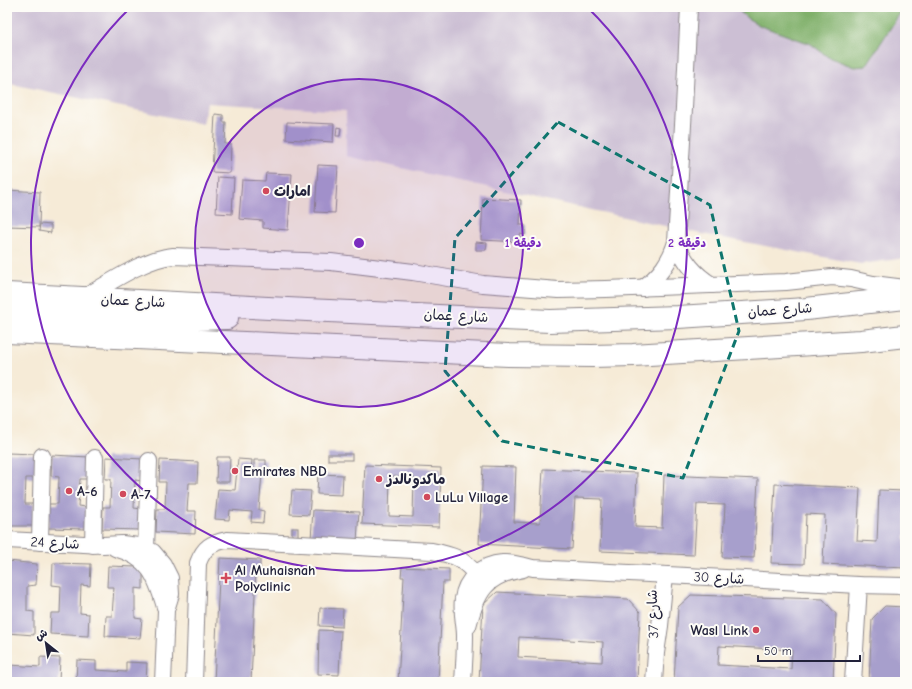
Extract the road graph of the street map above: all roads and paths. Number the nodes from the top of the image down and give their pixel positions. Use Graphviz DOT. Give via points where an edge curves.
graph roads {
  1 [pos="689,7"];
  2 [pos="676,242"];
  3 [pos="712,285"];
  4 [pos="643,288"];
  5 [pos="905,288"];
  6 [pos="7,294"];
  7 [pos="83,298"];
  8 [pos="905,298"];
  9 [pos="307,310"];
  10 [pos="7,314"];
  11 [pos="7,332"];
  12 [pos="905,336"];
  13 [pos="42,456"];
  14 [pos="95,458"];
  15 [pos="149,461"];
  16 [pos="7,540"];
  17 [pos="40,542"];
  18 [pos="98,545"];
  19 [pos="146,549"];
  20 [pos="533,568"];
  21 [pos="476,574"];
  22 [pos="658,575"];
  23 [pos="859,585"];
  24 [pos="905,586"];
  25 [pos="166,610"];
  26 [pos="465,635"];
  27 [pos="163,682"];
  28 [pos="194,682"];
  29 [pos="463,682"];
  30 [pos="654,682"];
  31 [pos="854,682"];
  1 -- 2 [label="street"];
  2 -- 3 [label="street" via="686,262 702,279"];
  2 -- 4 [label="street" via="664,268"];
  3 -- 4 [label="street"];
  3 -- 5 [label="street" via="841,278"];
  4 -- 7 [label="street" via="520,288 332,262 173,256 144,264"];
  6 -- 7 [label="main road, شارع عمان"];
  7 -- 9 [label="main road, شارع عمان"];
  8 -- 9 [label="main road, شارع عمان" via="806,309 550,321"];
  9 -- 10 [label="main road" via="261,316 175,320"];
  11 -- 12 [label="main road" via="592,356 634,356"];
  13 -- 17 [label="street"];
  14 -- 18 [label="street"];
  15 -- 19 [label="street"];
  16 -- 17 [label="street, شارع 24"];
  17 -- 18 [label="street, شارع 24"];
  18 -- 19 [label="street" via="122,544"];
  18 -- 25 [label="street" via="130,554 151,570 158,582"];
  19 -- 25 [label="street" via="164,564 170,578 171,594"];
  20 -- 21 [label="street, شارع 30" via="502,563 484,568"];
  20 -- 22 [label="street, شارع 30"];
  20 -- 26 [label="street, شارع 30" via="511,571 490,582 475,600"];
  21 -- 26 [label="street, شارع 30" via="465,589 463,598"];
  21 -- 28 [label="street" via="453,555 432,551 227,540 217,542 208,547 198,563"];
  22 -- 23 [label="street, شارع 30"];
  22 -- 30 [label="street, شارع 37" via="653,625 656,653"];
  23 -- 24 [label="street, شارع 30"];
  23 -- 31 [label="street"];
  25 -- 27 [label="street"];
  26 -- 29 [label="street"];
}
